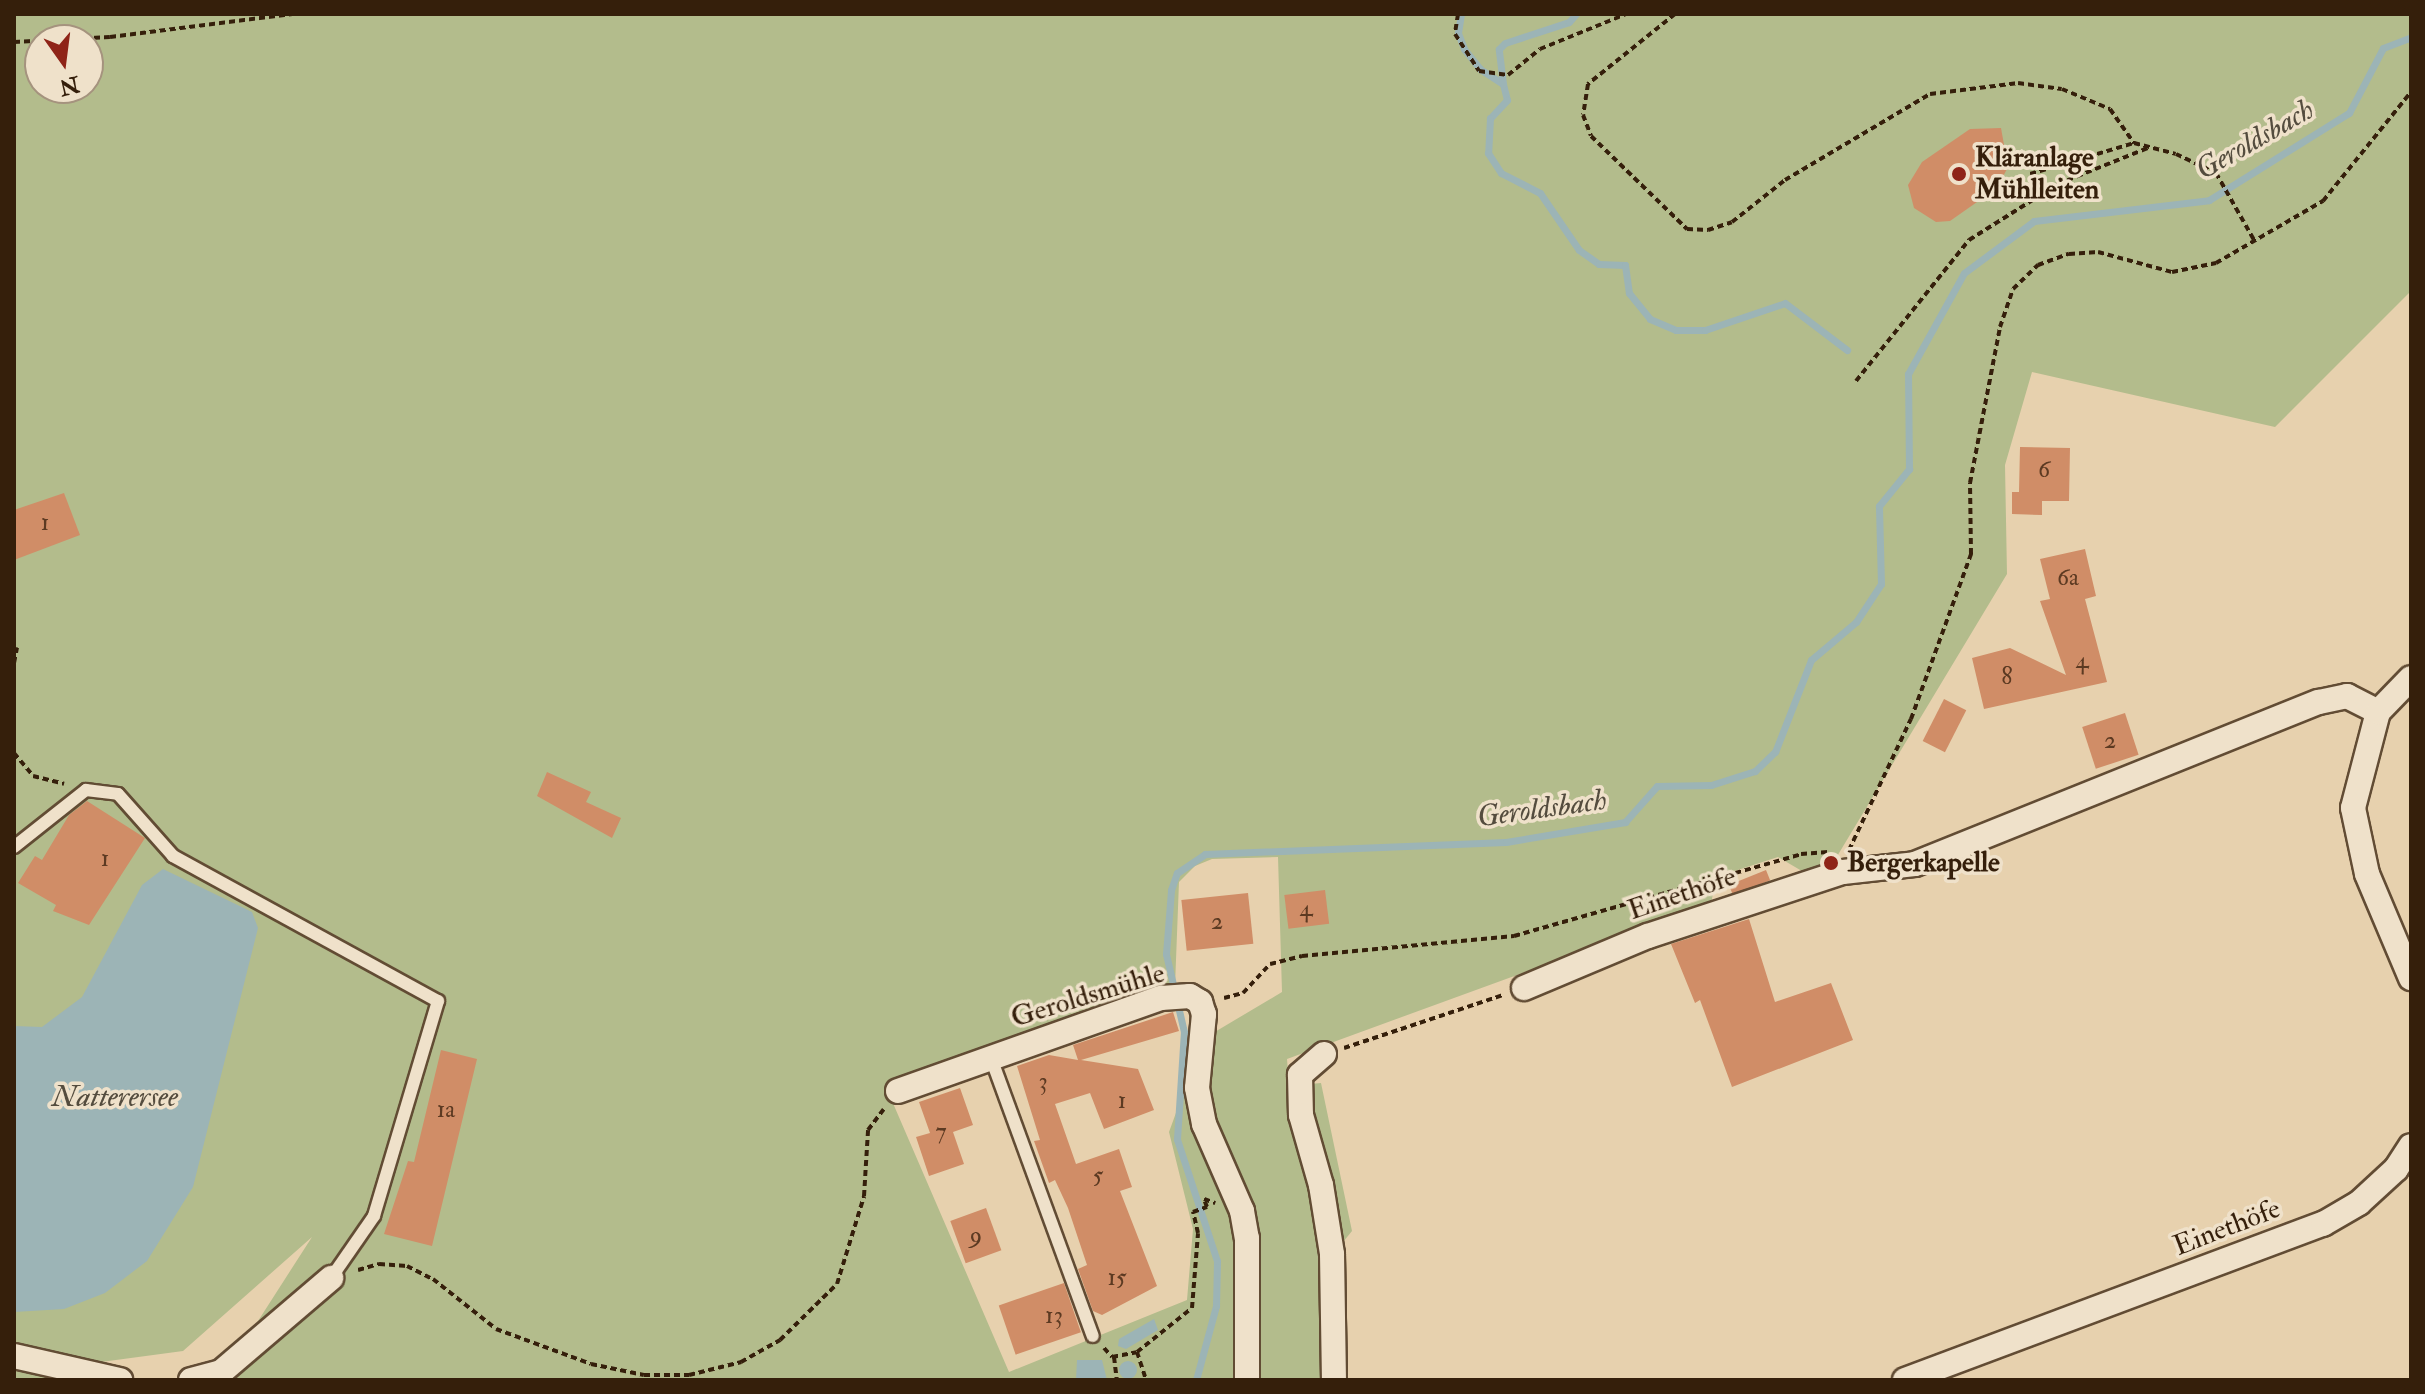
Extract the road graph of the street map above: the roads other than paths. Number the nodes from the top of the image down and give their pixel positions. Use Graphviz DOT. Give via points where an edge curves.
graph roads {
  1 [pos="2411,678"];
  2 [pos="2378,712"];
  3 [pos="14,847"];
  4 [pos="2411,978"];
  5 [pos="1524,988"];
  6 [pos="1324,1054"];
  7 [pos="991,1058"];
  8 [pos="898,1091"];
  9 [pos="2411,1146"];
  10 [pos="331,1278"];
  11 [pos="1093,1336"];
  12 [pos="14,1356"];
  13 [pos="120,1380"];
  14 [pos="191,1380"];
  15 [pos="1247,1380"];
  16 [pos="1334,1380"];
  17 [pos="1905,1380"];
  1 -- 2 [label="street"];
  2 -- 4 [label="street" via="2353,808 2367,874"];
  2 -- 5 [label="street, Einethöfe" via="2347,696 2319,702 1915,864 1843,872 1648,936"];
  3 -- 10 [label="lane" via="86,790 118,794 173,856 438,1001 374,1216"];
  6 -- 16 [label="street" via="1300,1075 1301,1115 1321,1185 1332,1254"];
  7 -- 8 [label="street, Geroldsmühle"];
  7 -- 11 [label="lane"];
  7 -- 15 [label="street, Geroldsmühle" via="1161,998 1195,999 1204,1014 1197,1088 1204,1124 1242,1211 1247,1238"];
  9 -- 17 [label="street, Einethöfe" via="2396,1169 2359,1203 2323,1224"];
  10 -- 14 [label="street" via="221,1372"];
  12 -- 13 [label="street"];
}
